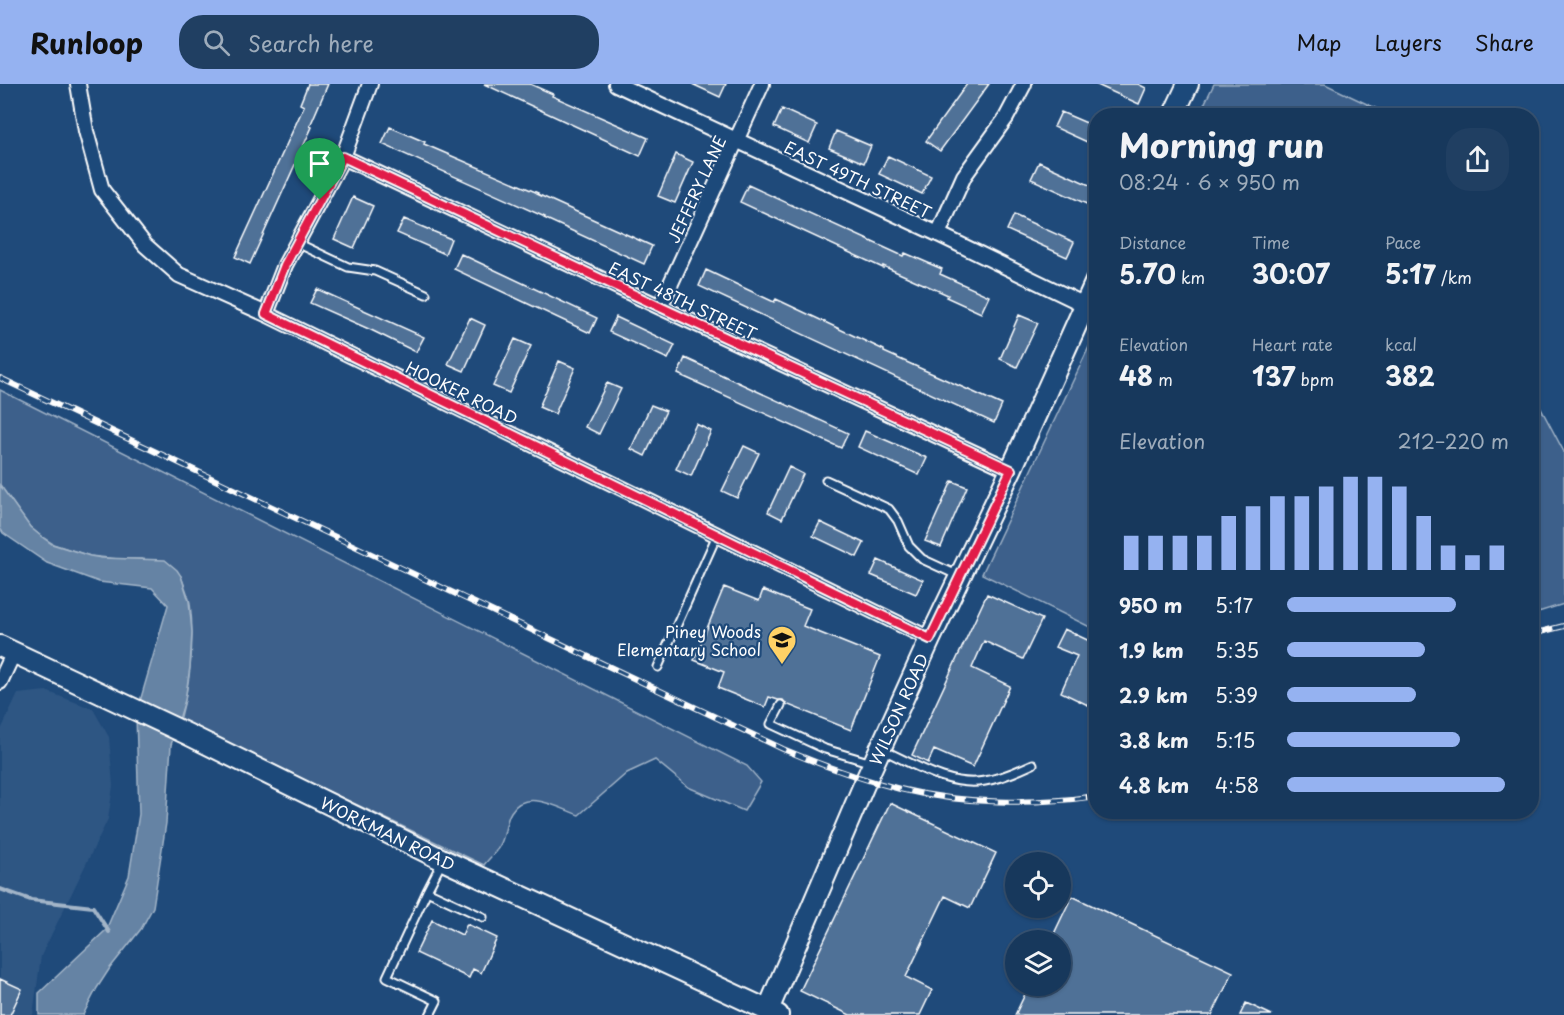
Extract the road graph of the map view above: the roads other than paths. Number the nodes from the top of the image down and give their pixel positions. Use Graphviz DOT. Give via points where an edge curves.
graph roads {
  1 [pos="78,84"];
  2 [pos="370,84"];
  3 [pos="616,84"];
  4 [pos="762,84"];
  5 [pos="1024,84"];
  6 [pos="1188,84"];
  7 [pos="1177,108"];
  8 [pos="737,140"];
  9 [pos="343,157"];
  10 [pos="938,234"];
  11 [pos="297,243"];
  12 [pos="426,294"];
  13 [pos="1089,296"];
  14 [pos="1085,305"];
  15 [pos="660,307"];
  16 [pos="266,314"];
  17 [pos="1011,470"];
  18 [pos="826,480"];
  19 [pos="717,536"];
  20 [pos="960,577"];
  21 [pos="930,639"];
  22 [pos="7,649"];
  23 [pos="658,667"];
  24 [pos="0,682"];
  25 [pos="781,705"];
  26 [pos="878,756"];
  27 [pos="1033,764"];
  28 [pos="443,860"];
  29 [pos="428,891"];
  30 [pos="483,917"];
  31 [pos="773,1013"];
  32 [pos="430,1015"];
  1 -- 16 [label="street, HOOKER ROAD" via="102,190 144,245 179,275"];
  2 -- 9 [label="street"];
  3 -- 8 [label="street, EAST 49TH STREET"];
  4 -- 8 [label="street, JEFFERY LANE"];
  5 -- 10 [label="street" via="1006,118 964,176"];
  6 -- 7 [label="street"];
  8 -- 10 [label="street, EAST 49TH STREET"];
  8 -- 15 [label="street, JEFFERY LANE"];
  9 -- 11 [label="street"];
  9 -- 15 [label="street, EAST 48TH STREET"];
  10 -- 14 [label="street, EAST 49TH STREET"];
  11 -- 12 [label="lane" via="348,267 375,271"];
  11 -- 16 [label="street"];
  13 -- 14 [label="street, WILSON ROAD"];
  14 -- 17 [label="street, WILSON ROAD"];
  15 -- 17 [label="street, EAST 48TH STREET"];
  16 -- 19 [label="street, HOOKER ROAD"];
  17 -- 20 [label="street, WILSON ROAD"];
  18 -- 20 [label="lane" via="889,509 909,546 922,559"];
  19 -- 21 [label="street, HOOKER ROAD"];
  19 -- 23 [label="lane"];
  20 -- 21 [label="street, WILSON ROAD"];
  21 -- 26 [label="street, WILSON ROAD"];
  22 -- 24 [label="street"];
  22 -- 28 [label="street, WORKMAN ROAD"];
  25 -- 26 [label="lane" via="771,724 825,749"];
  26 -- 27 [label="lane" via="943,778 983,782"];
  26 -- 31 [label="street, WILSON ROAD"];
  28 -- 29 [label="lane"];
  28 -- 31 [label="street, WORKMAN ROAD"];
  29 -- 30 [label="lane"];
  29 -- 32 [label="lane" via="387,977 436,1001"];
}
